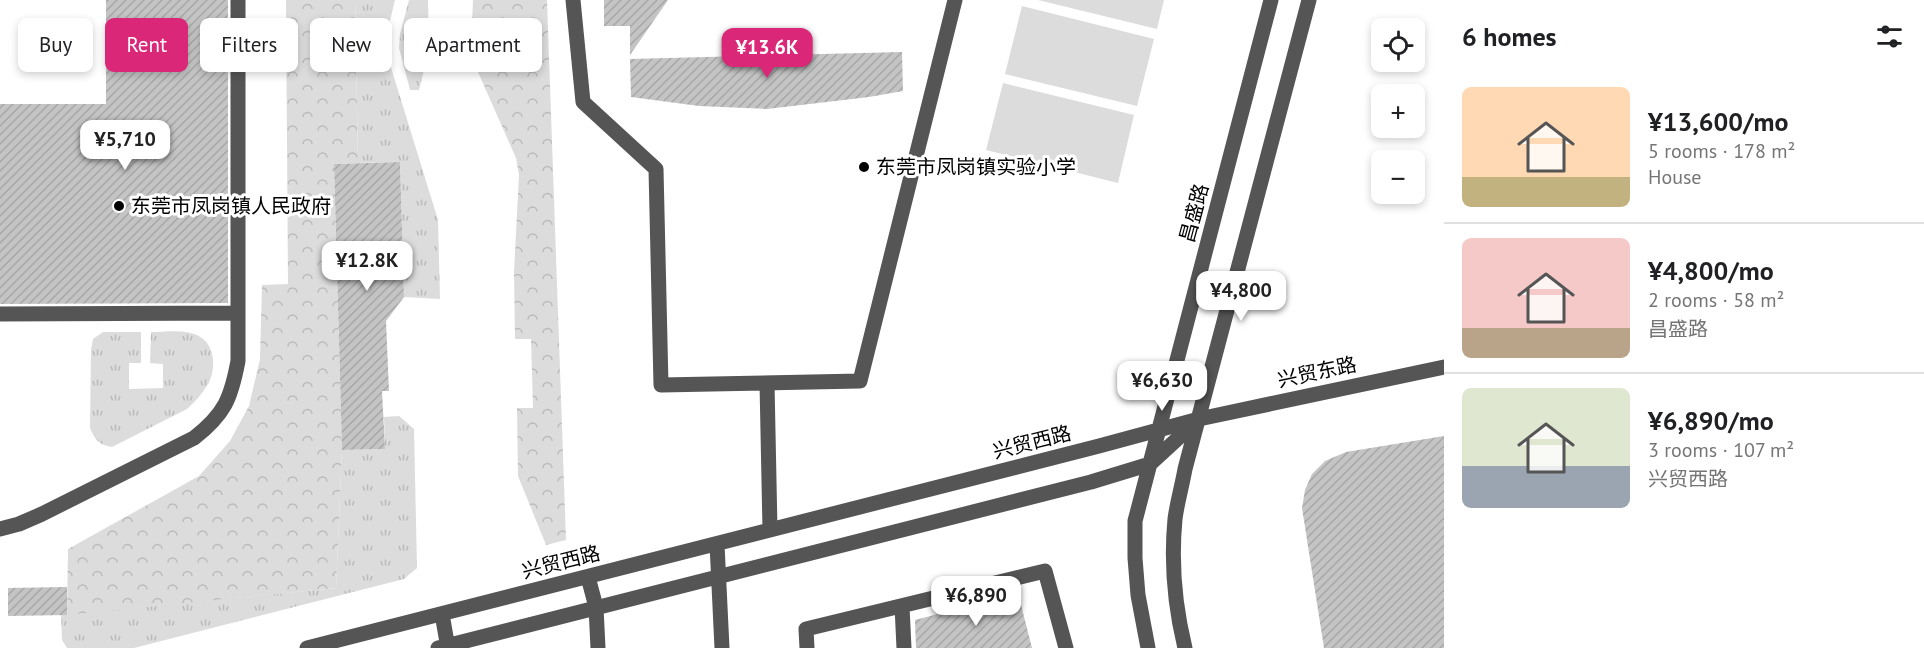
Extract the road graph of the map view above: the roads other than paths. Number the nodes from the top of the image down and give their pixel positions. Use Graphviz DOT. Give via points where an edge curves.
graph roads {
  1 [pos="238,0"];
  2 [pos="573,0"];
  3 [pos="955,0"];
  4 [pos="1271,0"];
  5 [pos="1309,0"];
  6 [pos="238,313"];
  7 [pos="0,314"];
  8 [pos="1444,367"];
  9 [pos="767,383"];
  10 [pos="1199,419"];
  11 [pos="1159,430"];
  12 [pos="1150,464"];
  13 [pos="0,529"];
  14 [pos="770,530"];
  15 [pos="717,544"];
  16 [pos="588,577"];
  17 [pos="719,577"];
  18 [pos="902,606"];
  19 [pos="596,607"];
  20 [pos="442,614"];
  21 [pos="445,647"];
  22 [pos="307,648"];
  23 [pos="598,648"];
  24 [pos="722,648"];
  25 [pos="807,648"];
  26 [pos="904,648"];
  27 [pos="1065,648"];
  28 [pos="1148,648"];
  29 [pos="1185,648"];
  1 -- 6 [label="street"];
  2 -- 9 [label="street" via="583,102 656,169 661,385"];
  3 -- 9 [label="street" via="860,381"];
  4 -- 11 [label="street, 昌盛路"];
  5 -- 10 [label="street"];
  6 -- 7 [label="street"];
  6 -- 13 [label="street" via="234,384 226,405 212,424 194,438 42,514"];
  8 -- 10 [label="street, 兴贸东路"];
  9 -- 14 [label="street"];
  10 -- 11 [label="street, 兴贸西路"];
  10 -- 12 [label="street"];
  10 -- 29 [label="street" via="1175,518 1174,569"];
  11 -- 12 [label="street, 昌盛路"];
  11 -- 14 [label="street, 兴贸西路"];
  12 -- 17 [label="street"];
  12 -- 28 [label="street, 昌盛路" via="1135,520 1138,595"];
  14 -- 15 [label="street, 兴贸西路"];
  15 -- 16 [label="street, 兴贸西路"];
  15 -- 17 [label="street"];
  16 -- 19 [label="street"];
  16 -- 20 [label="street, 兴贸西路"];
  17 -- 19 [label="street"];
  17 -- 24 [label="street"];
  18 -- 25 [label="street" via="806,629"];
  18 -- 26 [label="street"];
  18 -- 27 [label="street" via="1045,571"];
  19 -- 21 [label="street"];
  19 -- 23 [label="street"];
  20 -- 21 [label="street"];
  20 -- 22 [label="street, 兴贸西路"];
}
